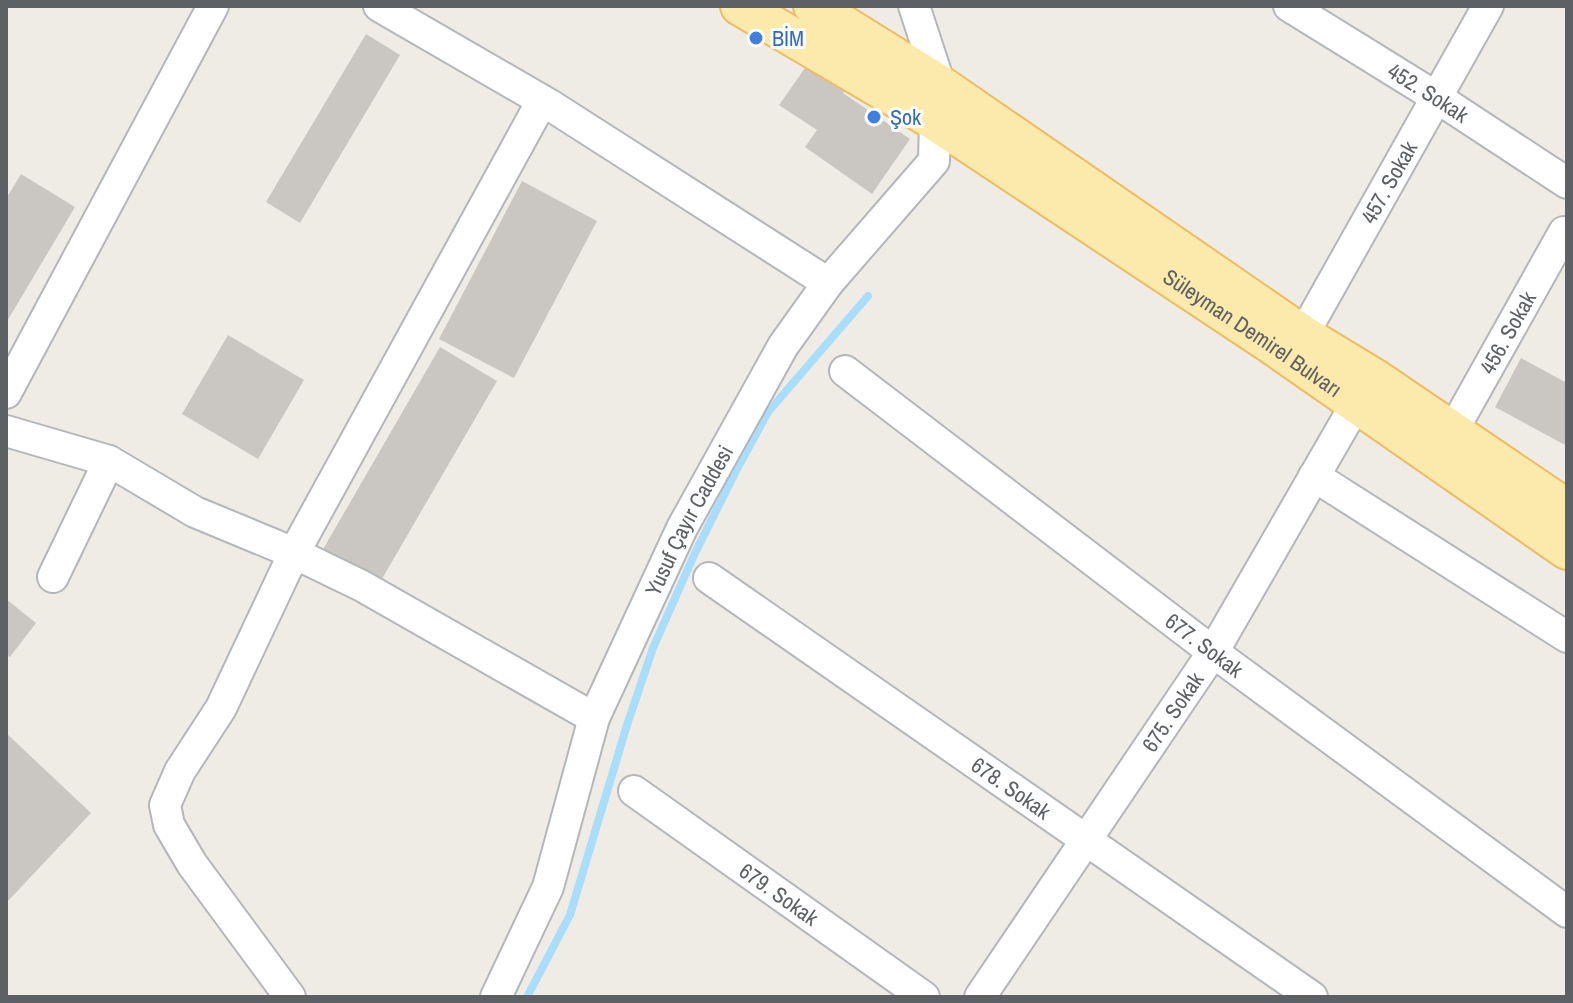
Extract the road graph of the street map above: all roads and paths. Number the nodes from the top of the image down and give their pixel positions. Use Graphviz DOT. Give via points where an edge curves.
graph roads {
  1 [pos="213,6"];
  2 [pos="379,6"];
  3 [pos="740,6"];
  4 [pos="914,6"];
  5 [pos="1289,6"];
  6 [pos="1488,6"];
  7 [pos="821,18"];
  8 [pos="1436,97"];
  9 [pos="542,101"];
  10 [pos="937,103"];
  11 [pos="1567,183"];
  12 [pos="1566,231"];
  13 [pos="828,283"];
  14 [pos="1295,346"];
  15 [pos="845,371"];
  16 [pos="1365,391"];
  17 [pos="6,393"];
  18 [pos="6,431"];
  19 [pos="1452,432"];
  20 [pos="109,461"];
  21 [pos="1314,476"];
  22 [pos="1567,509"];
  23 [pos="1567,550"];
  24 [pos="294,553"];
  25 [pos="53,577"];
  26 [pos="709,578"];
  27 [pos="1567,637"];
  28 [pos="1213,652"];
  29 [pos="594,718"];
  30 [pos="634,791"];
  31 [pos="1086,837"];
  32 [pos="1567,912"];
  33 [pos="290,997"];
  34 [pos="496,997"];
  35 [pos="924,997"];
  36 [pos="980,997"];
  37 [pos="1312,997"];
  1 -- 17 [label="street"];
  2 -- 9 [label="street"];
  3 -- 7 [label="main road, Süleyman Demirel Bulvarı"];
  4 -- 10 [label="street, Yusuf Çayır Caddesi"];
  5 -- 8 [label="street, 452. Sokak"];
  6 -- 8 [label="street, 457. Sokak"];
  7 -- 10 [label="main road, Süleyman Demirel Bulvarı"];
  8 -- 11 [label="street, 452. Sokak"];
  8 -- 14 [label="street, 457. Sokak"];
  9 -- 13 [label="street"];
  9 -- 24 [label="street"];
  10 -- 13 [label="street, Yusuf Çayır Caddesi" via="934,161"];
  10 -- 14 [label="main road, Süleyman Demirel Bulvarı"];
  12 -- 19 [label="street, 456. Sokak"];
  13 -- 29 [label="street, Yusuf Çayır Caddesi" via="783,346 682,528"];
  14 -- 16 [label="main road, Süleyman Demirel Bulvarı"];
  15 -- 28 [label="street, 677. Sokak"];
  16 -- 19 [label="main road, Süleyman Demirel Bulvarı"];
  16 -- 21 [label="street, 675. Sokak"];
  16 -- 23 [label="main road, Süleyman Demirel Bulvarı"];
  18 -- 20 [label="street"];
  19 -- 22 [label="main road, Süleyman Demirel Bulvarı"];
  20 -- 24 [label="street" via="195,512"];
  20 -- 25 [label="street"];
  21 -- 27 [label="street"];
  21 -- 28 [label="street, 675. Sokak"];
  24 -- 29 [label="street"];
  24 -- 33 [label="street" via="221,708 180,771 165,805 169,825 192,864"];
  26 -- 31 [label="street, 678. Sokak"];
  28 -- 31 [label="street, 675. Sokak"];
  28 -- 32 [label="street, 677. Sokak"];
  29 -- 34 [label="street, Yusuf Çayır Caddesi" via="548,887"];
  30 -- 35 [label="street, 679. Sokak"];
  31 -- 36 [label="street, 675. Sokak"];
  31 -- 37 [label="street, 678. Sokak"];
}
